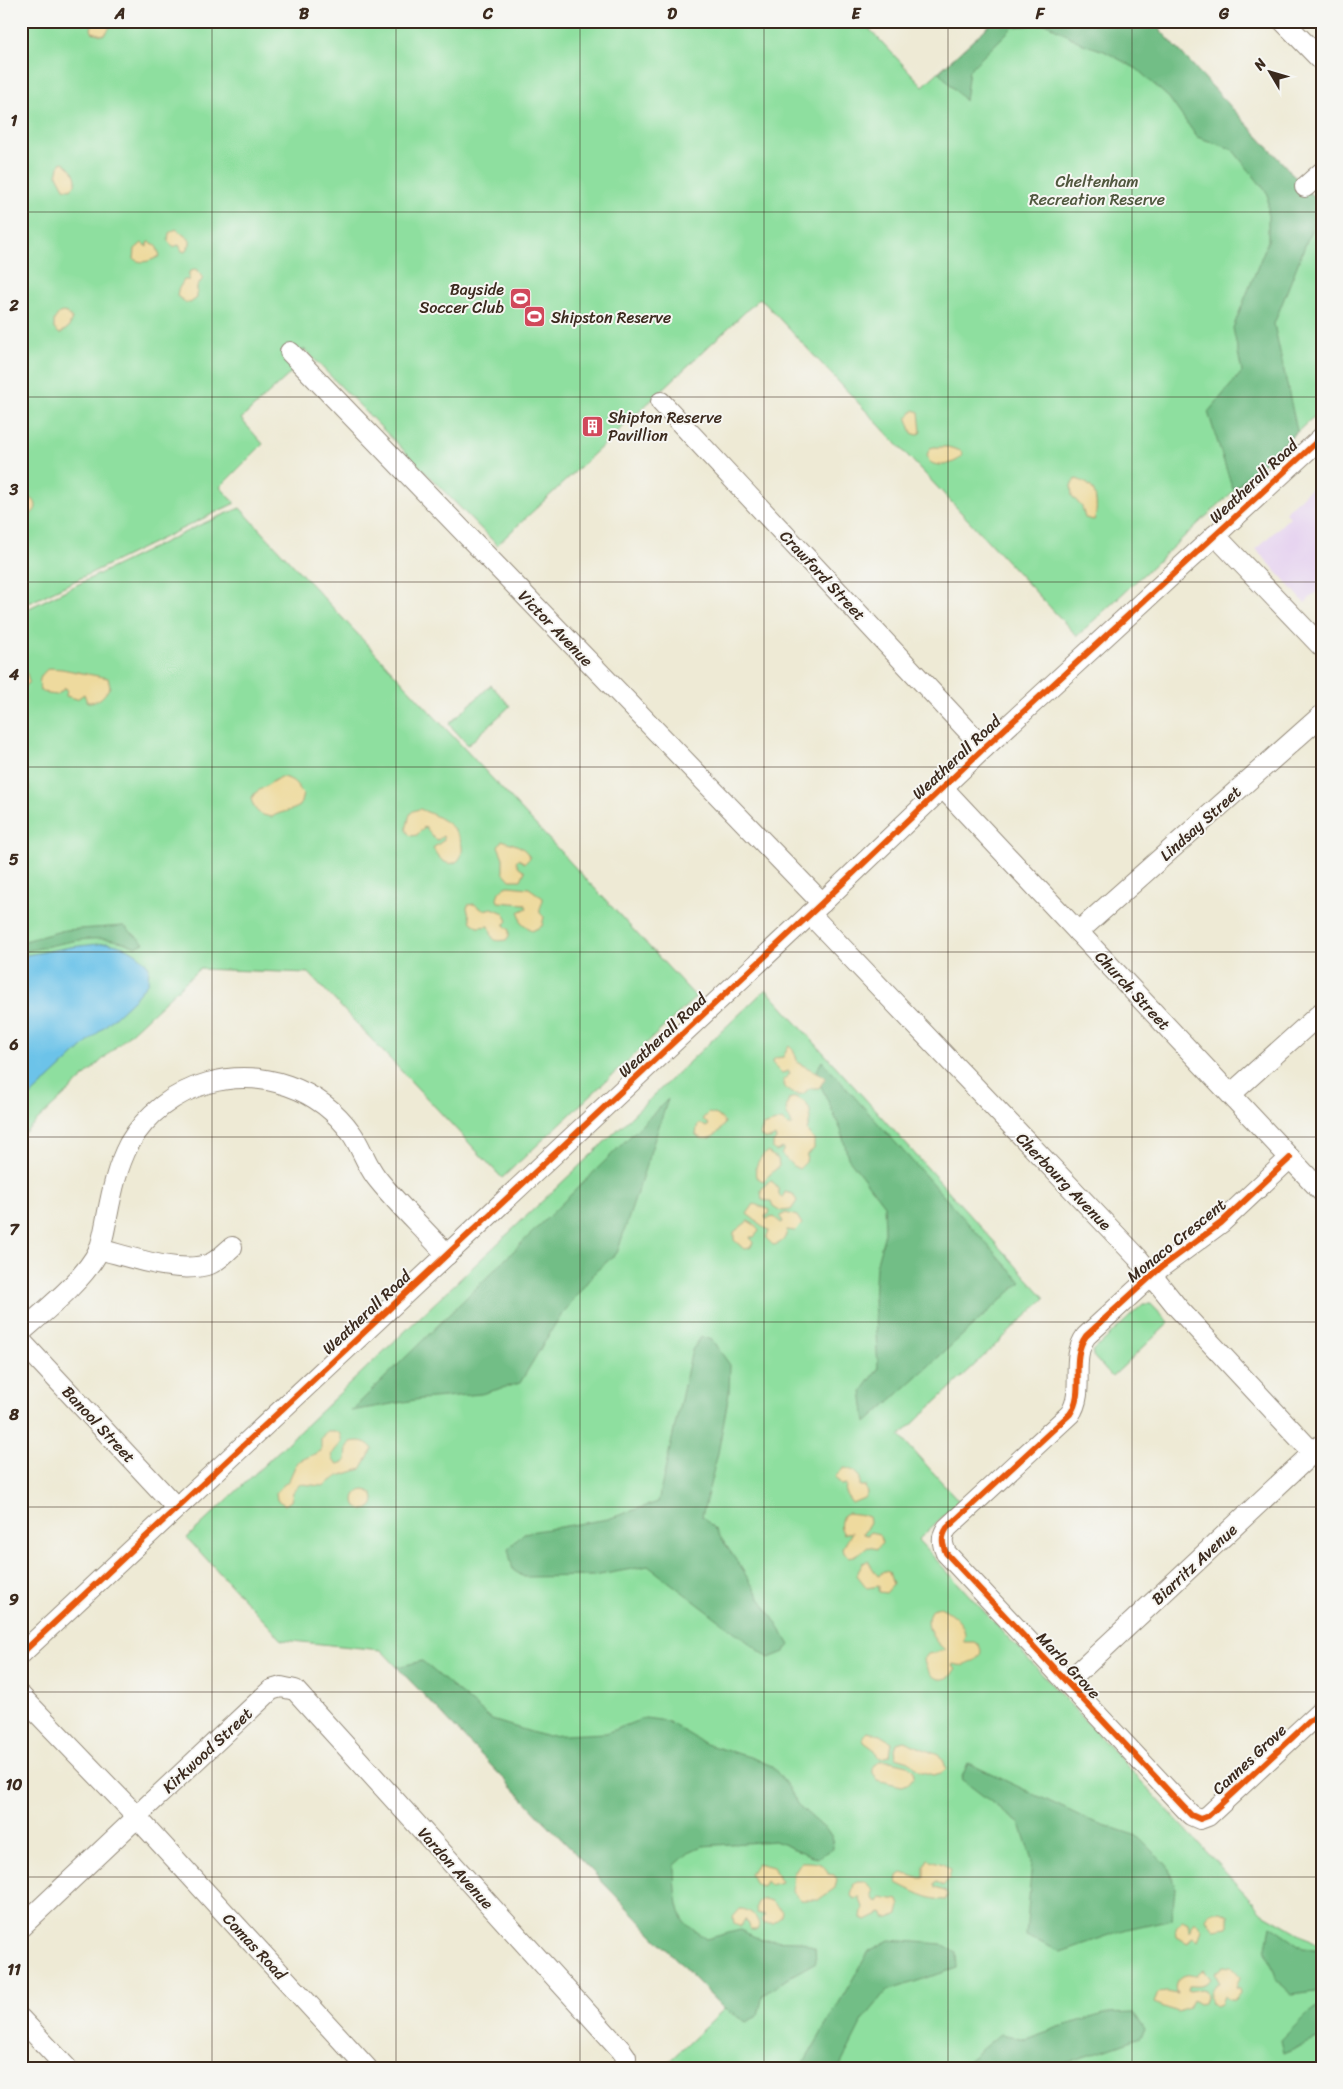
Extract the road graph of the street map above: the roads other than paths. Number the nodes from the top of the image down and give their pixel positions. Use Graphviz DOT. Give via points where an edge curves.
graph roads {
  1 [pos="1283,21"];
  2 [pos="1322,61"];
  3 [pos="1322,172"];
  4 [pos="1305,187"];
  5 [pos="290,352"];
  6 [pos="661,402"];
  7 [pos="1322,437"];
  8 [pos="1215,535"];
  9 [pos="1322,647"];
  10 [pos="1322,715"];
  11 [pos="984,748"];
  12 [pos="943,788"];
  13 [pos="816,909"];
  14 [pos="1078,932"];
  15 [pos="1322,1012"];
  16 [pos="1231,1094"];
  17 [pos="1290,1158"];
  18 [pos="1322,1192"];
  19 [pos="232,1247"];
  20 [pos="99,1249"];
  21 [pos="447,1255"];
  22 [pos="1151,1276"];
  23 [pos="21,1332"];
  24 [pos="21,1341"];
  25 [pos="1317,1449"];
  26 [pos="176,1507"];
  27 [pos="947,1528"];
  28 [pos="21,1654"];
  29 [pos="1067,1683"];
  30 [pos="271,1690"];
  31 [pos="21,1696"];
  32 [pos="1322,1710"];
  33 [pos="1190,1815"];
  34 [pos="137,1817"];
  35 [pos="21,1927"];
  36 [pos="21,2019"];
  37 [pos="67,2068"];
  38 [pos="367,2068"];
  39 [pos="625,2068"];
  1 -- 2 [label="street"];
  3 -- 4 [label="street"];
  5 -- 13 [label="street, Victor Avenue"];
  6 -- 11 [label="street, Crawford Street"];
  7 -- 8 [label="street, Weatherall Road"];
  8 -- 9 [label="street"];
  8 -- 11 [label="street, Weatherall Road"];
  10 -- 14 [label="street, Lindsay Street"];
  11 -- 12 [label="street, Weatherall Road"];
  12 -- 13 [label="street, Weatherall Road"];
  12 -- 14 [label="street, Church Street"];
  13 -- 21 [label="street, Weatherall Road"];
  13 -- 22 [label="street, Cherbourg Avenue"];
  14 -- 16 [label="street, Church Street"];
  15 -- 16 [label="street"];
  16 -- 17 [label="street, Church Street"];
  17 -- 18 [label="street, Church Street"];
  17 -- 22 [label="street, Monaco Crescent" via="1221,1223"];
  19 -- 20 [label="street" via="211,1263 193,1267 166,1265"];
  20 -- 21 [label="street" via="116,1174 129,1144 145,1122 188,1089 218,1080 244,1078 294,1087 336,1114 358,1143 375,1176"];
  20 -- 23 [label="street" via="78,1278"];
  21 -- 26 [label="street, Weatherall Road"];
  22 -- 25 [label="street, Cherbourg Avenue" via="1178,1308"];
  22 -- 27 [label="street, Monaco Crescent" via="1080,1344 1075,1407 1070,1414"];
  24 -- 26 [label="street, Banool Street"];
  25 -- 29 [label="street, Biarritz Avenue"];
  26 -- 28 [label="street, Weatherall Road"];
  27 -- 29 [label="street, Marlo Grove" via="942,1536 946,1553"];
  29 -- 33 [label="street, Marlo Grove"];
  30 -- 34 [label="street, Kirkwood Street"];
  30 -- 39 [label="street, Vardon Avenue" via="281,1687 295,1690 621,2050 626,2057"];
  31 -- 34 [label="street, Comas Road"];
  32 -- 33 [label="street, Cannes Grove" via="1208,1816 1200,1819"];
  34 -- 35 [label="street, Kirkwood Street"];
  34 -- 38 [label="street, Comas Road"];
  36 -- 37 [label="street"];
}
